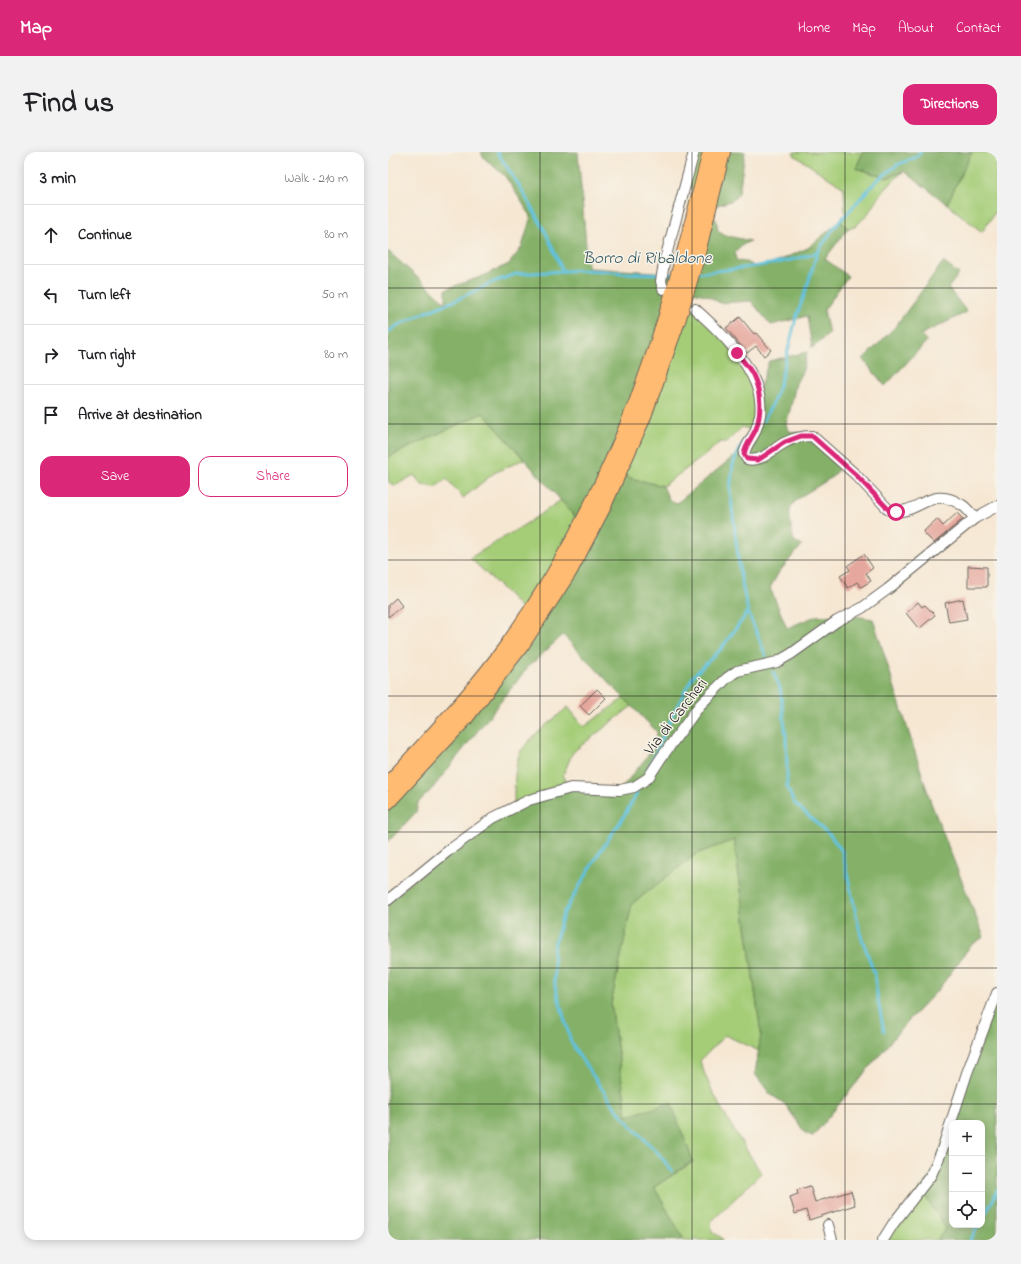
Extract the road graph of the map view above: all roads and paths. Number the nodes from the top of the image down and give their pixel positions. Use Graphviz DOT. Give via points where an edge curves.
graph roads {
  1 [pos="694,152"];
  2 [pos="710,152"];
  3 [pos="723,152"];
  4 [pos="663,289"];
  5 [pos="695,309"];
  6 [pos="997,506"];
  7 [pos="975,518"];
  8 [pos="388,784"];
  9 [pos="388,802"];
  10 [pos="388,900"];
  11 [pos="997,993"];
  12 [pos="828,1225"];
  13 [pos="832,1240"];
  14 [pos="883,1240"];
  1 -- 4 [label="street" via="670,238 662,274"];
  2 -- 8 [label="highway" via="651,361 590,508 552,576 508,644 458,707"];
  3 -- 9 [label="highway" via="678,321 643,419 604,508 570,571 522,645 465,719"];
  5 -- 7 [label="street" via="717,329 737,353 752,375 758,390 760,412 755,431 744,454 747,459 758,460 785,442 801,436 812,436 856,475 889,510 904,512 928,500 947,497 962,505"];
  6 -- 7 [label="street, Via di Carcheri"];
  7 -- 10 [label="street, Via di Carcheri" via="888,589 862,608 837,620 791,654 777,662 737,671 727,678 700,706 644,781 634,787 620,790 571,788 529,800 493,818"];
  11 -- 14 [label="street" via="931,1175"];
  12 -- 13 [label="street"];
}
